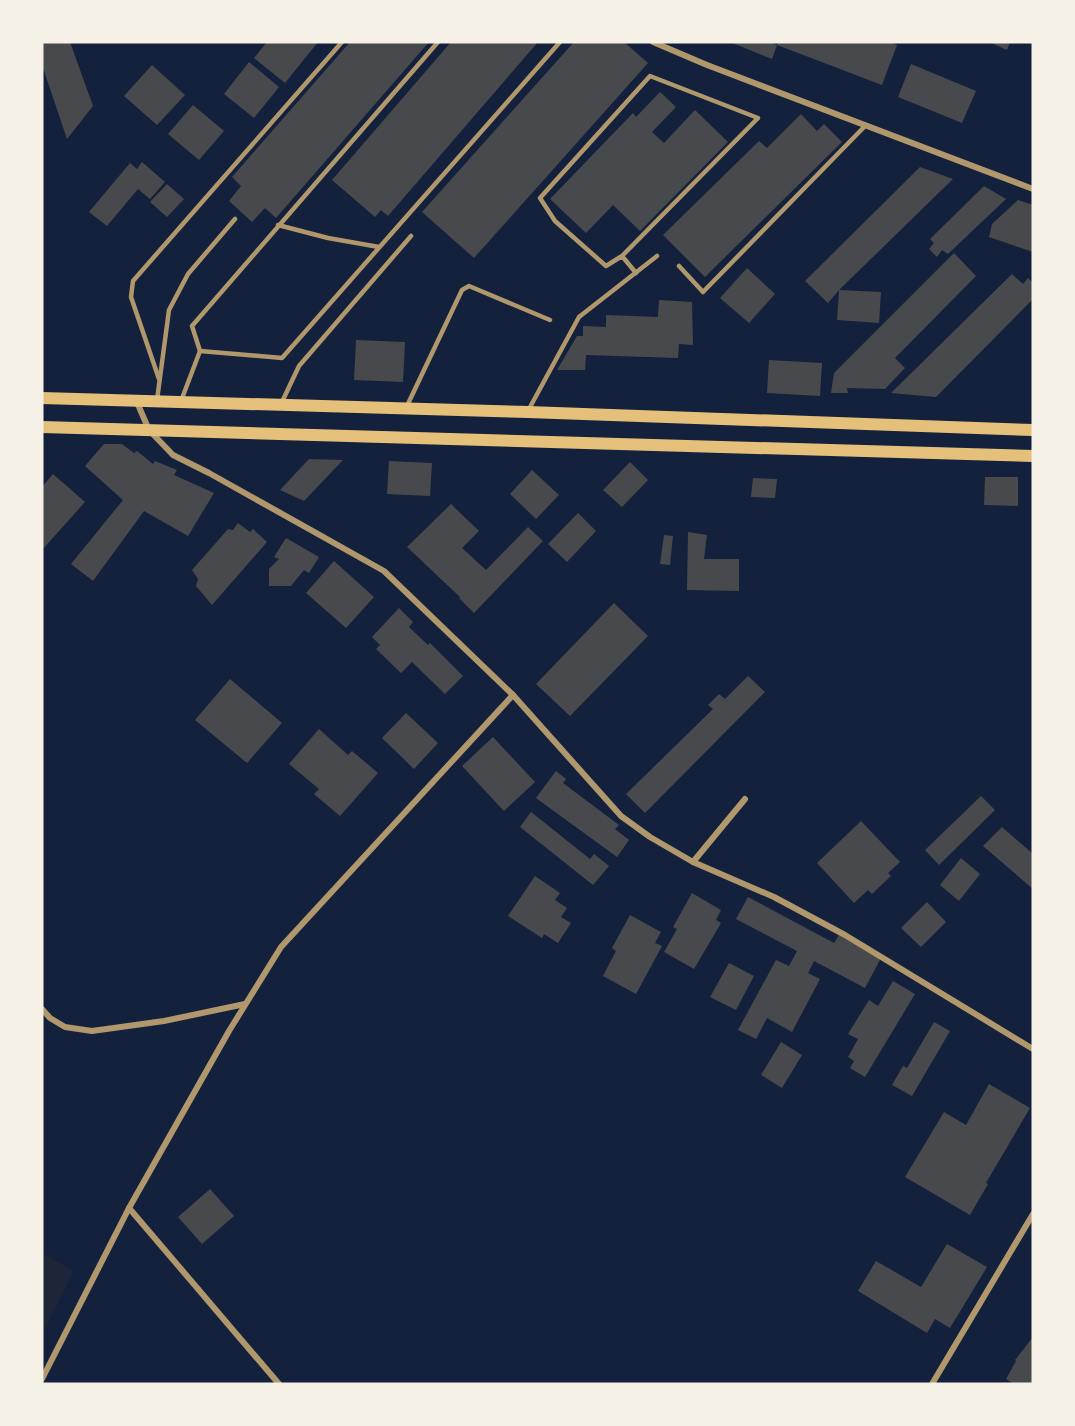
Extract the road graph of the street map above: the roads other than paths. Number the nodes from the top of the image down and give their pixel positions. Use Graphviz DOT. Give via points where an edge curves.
graph roads {
  1 [pos="342,42"];
  2 [pos="438,42"];
  3 [pos="560,42"];
  4 [pos="653,42"];
  5 [pos="866,125"];
  6 [pos="1033,189"];
  7 [pos="235,219"];
  8 [pos="278,225"];
  9 [pos="411,236"];
  10 [pos="379,247"];
  11 [pos="657,255"];
  12 [pos="622,256"];
  13 [pos="679,266"];
  14 [pos="636,273"];
  15 [pos="550,320"];
  16 [pos="200,351"];
  17 [pos="159,380"];
  18 [pos="42,398"];
  19 [pos="135,399"];
  20 [pos="157,400"];
  21 [pos="181,401"];
  22 [pos="281,404"];
  23 [pos="406,408"];
  24 [pos="528,412"];
  25 [pos="42,427"];
  26 [pos="149,430"];
  27 [pos="1033,430"];
  28 [pos="1033,456"];
  29 [pos="513,695"];
  30 [pos="745,799"];
  31 [pos="693,862"];
  32 [pos="245,1004"];
  33 [pos="42,1010"];
  34 [pos="1033,1050"];
  35 [pos="129,1208"];
  36 [pos="1033,1214"];
  37 [pos="42,1379"];
  38 [pos="279,1384"];
  39 [pos="933,1384"];
  1 -- 17 [label="lane" via="133,281 131,297"];
  2 -- 8 [label="lane"];
  3 -- 10 [label="lane"];
  4 -- 5 [label="street"];
  5 -- 6 [label="street"];
  5 -- 13 [label="lane" via="703,292"];
  7 -- 17 [label="lane" via="188,274 169,310"];
  8 -- 10 [label="lane"];
  8 -- 16 [label="lane" via="192,326"];
  9 -- 22 [label="lane" via="298,366"];
  10 -- 16 [label="lane" via="282,358"];
  11 -- 14 [label="lane"];
  12 -- 12 [label="lane" via="678,199 759,118 650,76 540,198 555,221 606,266"];
  12 -- 14 [label="lane"];
  14 -- 24 [label="lane" via="579,317"];
  15 -- 23 [label="lane" via="469,286 462,290"];
  16 -- 21 [label="lane"];
  17 -- 20 [label="lane"];
  18 -- 19 [label="main road"];
  19 -- 20 [label="main road"];
  19 -- 26 [label="street"];
  20 -- 21 [label="main road"];
  21 -- 22 [label="main road"];
  22 -- 23 [label="main road"];
  23 -- 24 [label="main road"];
  24 -- 27 [label="main road"];
  25 -- 26 [label="main road"];
  26 -- 28 [label="main road"];
  26 -- 29 [label="street" via="180,459 384,570"];
  29 -- 31 [label="street" via="621,816"];
  29 -- 32 [label="street" via="281,947"];
  30 -- 31 [label="street"];
  31 -- 34 [label="street" via="774,897 845,934"];
  32 -- 33 [label="street" via="92,1031 65,1027"];
  32 -- 35 [label="street"];
  35 -- 37 [label="street"];
  35 -- 38 [label="street"];
  36 -- 39 [label="street"];
}
